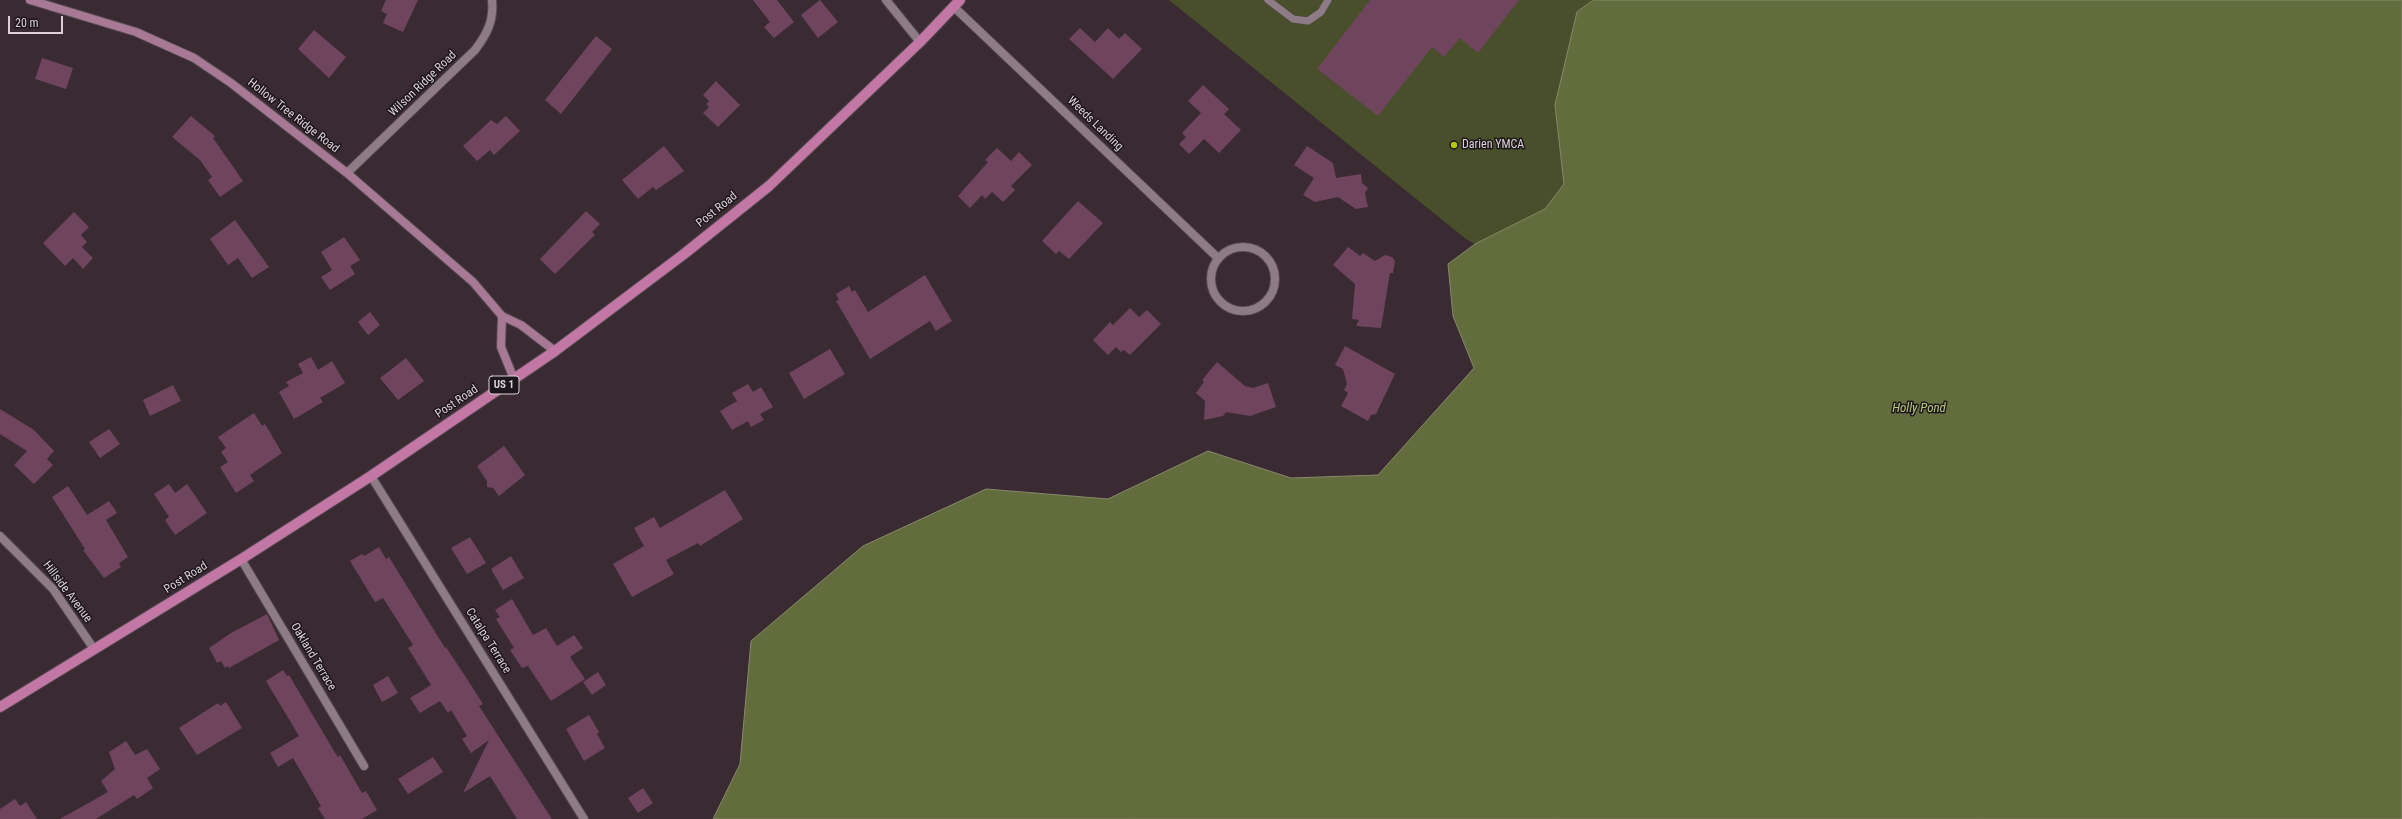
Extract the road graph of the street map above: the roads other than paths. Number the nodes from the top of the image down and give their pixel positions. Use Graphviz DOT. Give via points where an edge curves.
graph roads {
  1 [pos="30,0"];
  2 [pos="492,0"];
  3 [pos="886,0"];
  4 [pos="1268,0"];
  5 [pos="1328,0"];
  6 [pos="957,3"];
  7 [pos="920,42"];
  8 [pos="347,174"];
  9 [pos="1218,258"];
  10 [pos="502,316"];
  11 [pos="555,351"];
  12 [pos="514,379"];
  13 [pos="371,476"];
  14 [pos="0,536"];
  15 [pos="241,560"];
  16 [pos="94,649"];
  17 [pos="0,707"];
  18 [pos="364,766"];
  19 [pos="584,819"];
  1 -- 8 [label="main road, Hollow Tree Ridge Road" via="136,32 194,58 231,83"];
  2 -- 8 [label="street, Wilson Ridge Road" via="493,14 487,34 475,50"];
  3 -- 7 [label="street"];
  4 -- 5 [label="lane" via="1293,19 1308,21 1321,12"];
  6 -- 7 [label="main road, Post Road / US 1"];
  6 -- 9 [label="street, Weeds Landing"];
  7 -- 11 [label="main road, Post Road / US 1" via="769,186"];
  8 -- 10 [label="main road, Hollow Tree Ridge Road" via="473,282"];
  9 -- 9 [label="street" via="1210,279 1212,290 1218,300 1232,309 1248,311 1268,300 1273,290 1274,268 1260,251 1243,247 1227,250"];
  10 -- 11 [label="main road, Hollow Tree Ridge Road" via="522,325"];
  10 -- 12 [label="main road" via="502,347"];
  11 -- 12 [label="main road, Post Road / US 1"];
  12 -- 13 [label="main road, Post Road / US 1"];
  13 -- 15 [label="main road, Post Road / US 1"];
  13 -- 19 [label="street, Catalpa Terrace"];
  14 -- 16 [label="street, Hillside Avenue" via="53,589"];
  15 -- 16 [label="main road, Post Road / US 1"];
  15 -- 18 [label="street, Oakland Terrace"];
  16 -- 17 [label="main road, Post Road / US 1"];
}
